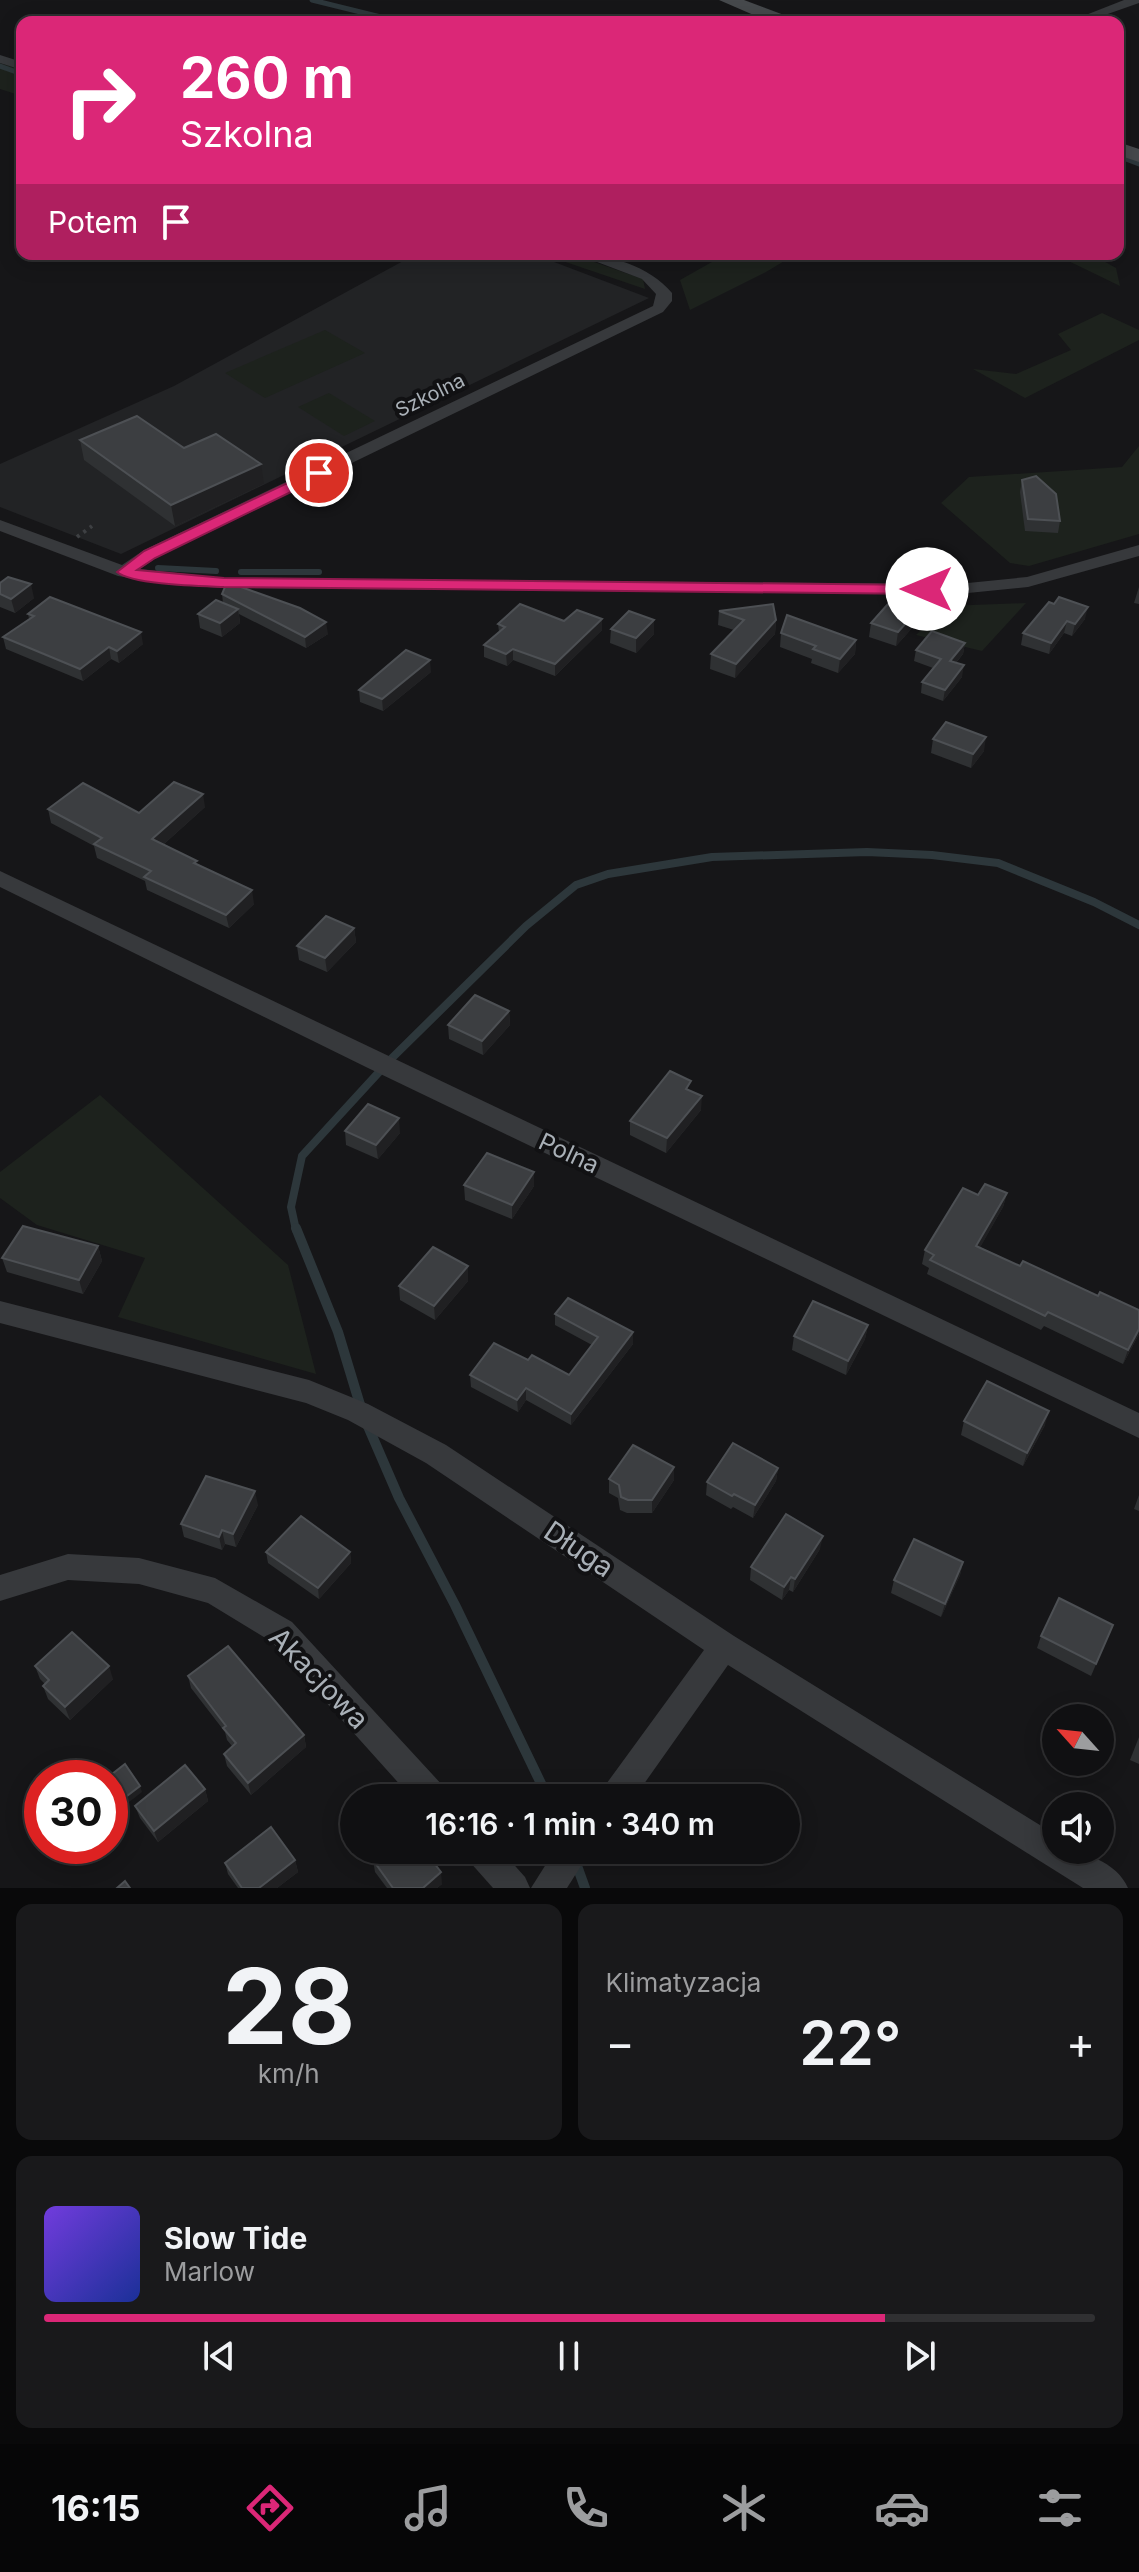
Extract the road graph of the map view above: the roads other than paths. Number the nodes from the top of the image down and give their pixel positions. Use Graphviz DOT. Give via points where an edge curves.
graph roads {
  1 [pos="728,0"];
  2 [pos="1135,0"];
  3 [pos="770,16"];
  4 [pos="1091,16"];
  5 [pos="600,260"];
  6 [pos="0,525"];
  7 [pos="1139,550"];
  8 [pos="124,572"];
  9 [pos="0,878"];
  10 [pos="0,1312"];
  11 [pos="1139,1426"];
  12 [pos="0,1588"];
  13 [pos="724,1646"];
  14 [pos="420,1784"];
  15 [pos="626,1784"];
  16 [pos="493,1864"];
  17 [pos="565,1864"];
  18 [pos="514,1888"];
  19 [pos="547,1888"];
  20 [pos="1112,1888"];
  1 -- 3 [label="main road"];
  2 -- 4 [label="street"];
  5 -- 8 [label="street, Szkolna" via="647,276 664,293 664,301 658,309 150,554"];
  6 -- 8 [label="street"];
  7 -- 8 [label="street" via="1028,582 958,589 224,583"];
  9 -- 11 [label="street, Polna"];
  10 -- 13 [label="street, Długa" via="309,1392 364,1415 436,1454"];
  12 -- 14 [label="street, Akacjowa" via="68,1567 139,1571 215,1591 282,1632"];
  13 -- 15 [label="street"];
  13 -- 20 [label="street, Długa"];
  16 -- 18 [label="street"];
  17 -- 19 [label="street"];
}
